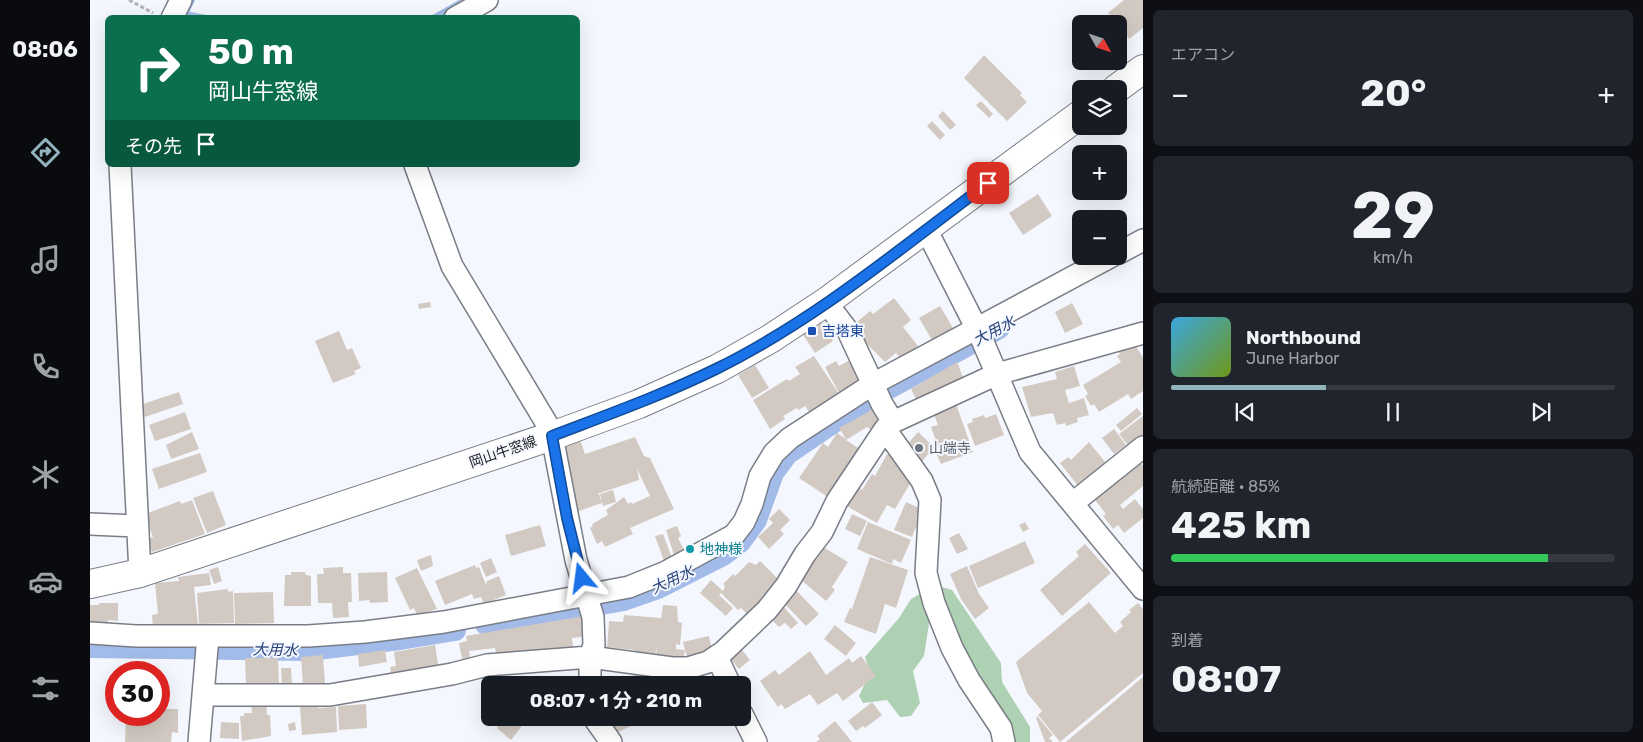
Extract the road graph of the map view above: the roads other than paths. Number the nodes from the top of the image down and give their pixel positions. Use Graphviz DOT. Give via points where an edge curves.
graph roads {
  1 [pos="181,0"];
  2 [pos="487,0"];
  3 [pos="163,15"];
  4 [pos="460,15"];
  5 [pos="1143,69"];
  6 [pos="1127,81"];
  7 [pos="1072,121"];
  8 [pos="120,167"];
  9 [pos="417,167"];
  10 [pos="926,229"];
  11 [pos="1143,240"];
  12 [pos="1127,248"];
  13 [pos="1097,265"];
  14 [pos="826,302"];
  15 [pos="1143,333"];
  16 [pos="981,336"];
  17 [pos="997,374"];
  18 [pos="877,392"];
  19 [pos="889,426"];
  20 [pos="552,436"];
  21 [pos="1143,447"];
  22 [pos="1073,503"];
  23 [pos="90,524"];
  24 [pos="136,526"];
  25 [pos="140,573"];
  26 [pos="90,584"];
  27 [pos="1143,589"];
  28 [pos="587,596"];
  29 [pos="90,633"];
  30 [pos="208,644"];
  31 [pos="590,657"];
  32 [pos="717,657"];
  33 [pos="590,676"];
  34 [pos="726,676"];
  35 [pos="205,695"];
  36 [pos="600,726"];
  37 [pos="748,726"];
  38 [pos="200,742"];
  39 [pos="611,742"];
  40 [pos="756,742"];
  41 [pos="1004,742"];
  1 -- 3 [label="street"];
  2 -- 4 [label="street"];
  5 -- 6 [label="main road"];
  7 -- 10 [label="main road, 岡山牛窓線"];
  8 -- 24 [label="street"];
  9 -- 20 [label="street" via="452,266"];
  10 -- 14 [label="main road, 岡山牛窓線"];
  10 -- 16 [label="street"];
  11 -- 12 [label="street"];
  13 -- 16 [label="street"];
  14 -- 18 [label="street" via="848,331"];
  14 -- 20 [label="main road, 岡山牛窓線" via="717,369 639,404"];
  15 -- 17 [label="street"];
  16 -- 17 [label="street"];
  16 -- 18 [label="street"];
  17 -- 19 [label="street"];
  17 -- 22 [label="street" via="1030,452"];
  18 -- 19 [label="street"];
  18 -- 28 [label="street" via="790,438 774,453 760,476 744,522 734,535 666,572 629,587"];
  19 -- 32 [label="street" via="837,500 822,532 786,586 767,610"];
  19 -- 41 [label="street" via="930,500 926,573 934,603 952,648 1000,728"];
  20 -- 25 [label="main road, 岡山牛窓線"];
  20 -- 28 [label="street" via="574,551"];
  21 -- 22 [label="street"];
  22 -- 27 [label="street"];
  23 -- 24 [label="street"];
  24 -- 25 [label="street"];
  25 -- 26 [label="main road, 岡山牛窓線"];
  28 -- 30 [label="street" via="444,622 365,632"];
  28 -- 31 [label="street" via="593,617 594,645"];
  29 -- 30 [label="street"];
  30 -- 35 [label="street"];
  31 -- 32 [label="street" via="688,668"];
  31 -- 33 [label="street"];
  31 -- 35 [label="street" via="487,665 330,694"];
  32 -- 34 [label="street"];
  35 -- 38 [label="street"];
  36 -- 39 [label="street"];
  37 -- 40 [label="street"];
}
